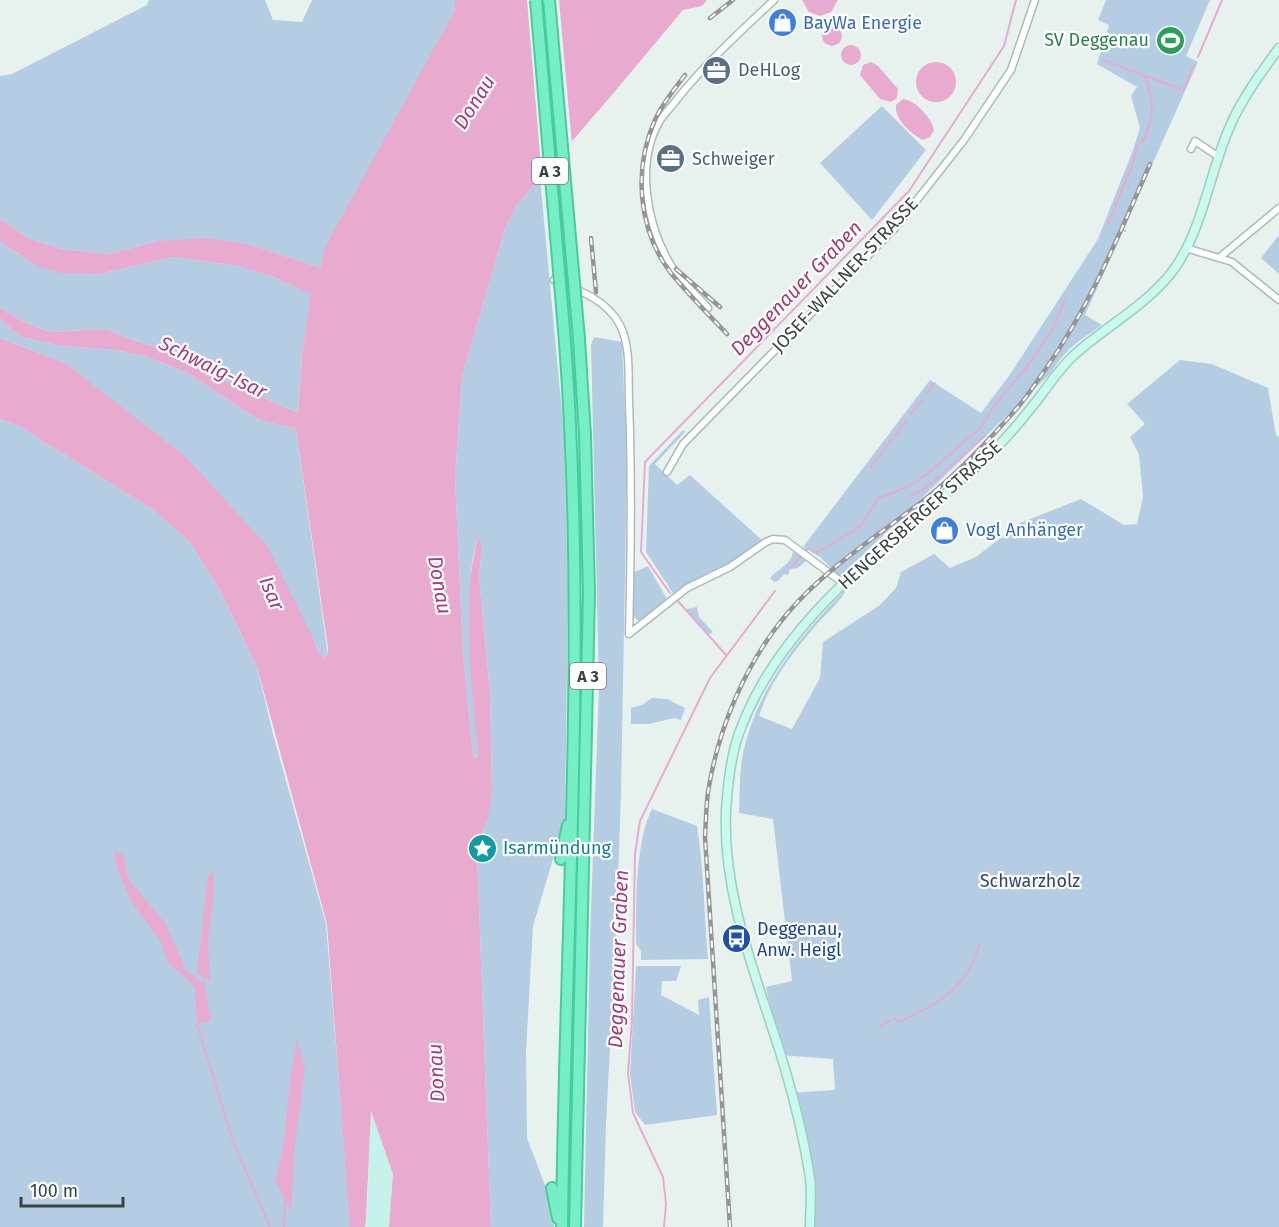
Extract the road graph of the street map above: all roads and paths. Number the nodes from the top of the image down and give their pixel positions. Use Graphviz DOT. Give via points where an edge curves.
graph roads {
  1 [pos="536,0"];
  2 [pos="549,0"];
  3 [pos="774,0"];
  4 [pos="1035,0"];
  5 [pos="1279,48"];
  6 [pos="1191,149"];
  7 [pos="1219,157"];
  8 [pos="1279,208"];
  9 [pos="1186,248"];
  10 [pos="1220,257"];
  11 [pos="554,279"];
  12 [pos="1279,300"];
  13 [pos="708,308"];
  14 [pos="667,472"];
  15 [pos="843,583"];
  16 [pos="573,817"];
  17 [pos="561,859"];
  18 [pos="552,1188"];
  19 [pos="562,1227"];
  20 [pos="575,1227"];
  21 [pos="810,1227"];
  1 -- 16 [label="highway, A 3, bridge" via="572,439 576,582"];
  2 -- 20 [label="highway, A 3, bridge" via="586,446 589,593"];
  3 -- 13 [label="street" via="709,62 661,120 651,144 648,210 672,268"];
  4 -- 14 [label="street, JOSEF-WALLNER-STRASSE" via="1011,70 950,158 895,228 683,444"];
  5 -- 7 [label="main road, HENGERSBERGER STRASSE" via="1242,102"];
  6 -- 7 [label="street" via="1195,141"];
  7 -- 9 [label="main road, HENGERSBERGER STRASSE"];
  8 -- 10 [label="street"];
  9 -- 10 [label="street"];
  9 -- 15 [label="main road, HENGERSBERGER STRASSE" via="1175,267 1146,298 1070,359 990,453"];
  10 -- 12 [label="street" via="1232,262"];
  11 -- 15 [label="street" via="600,302 613,314 626,339 632,458 629,634 687,588 730,567 773,539 784,540 800,550"];
  15 -- 21 [label="main road, HENGERSBERGER STRASSE" via="793,637 758,692 732,760 726,812 727,856 737,914 791,1093 810,1180"];
  16 -- 17 [label="highway" via="567,827"];
  16 -- 19 [label="highway, A 3"];
  18 -- 19 [label="highway"];
}
